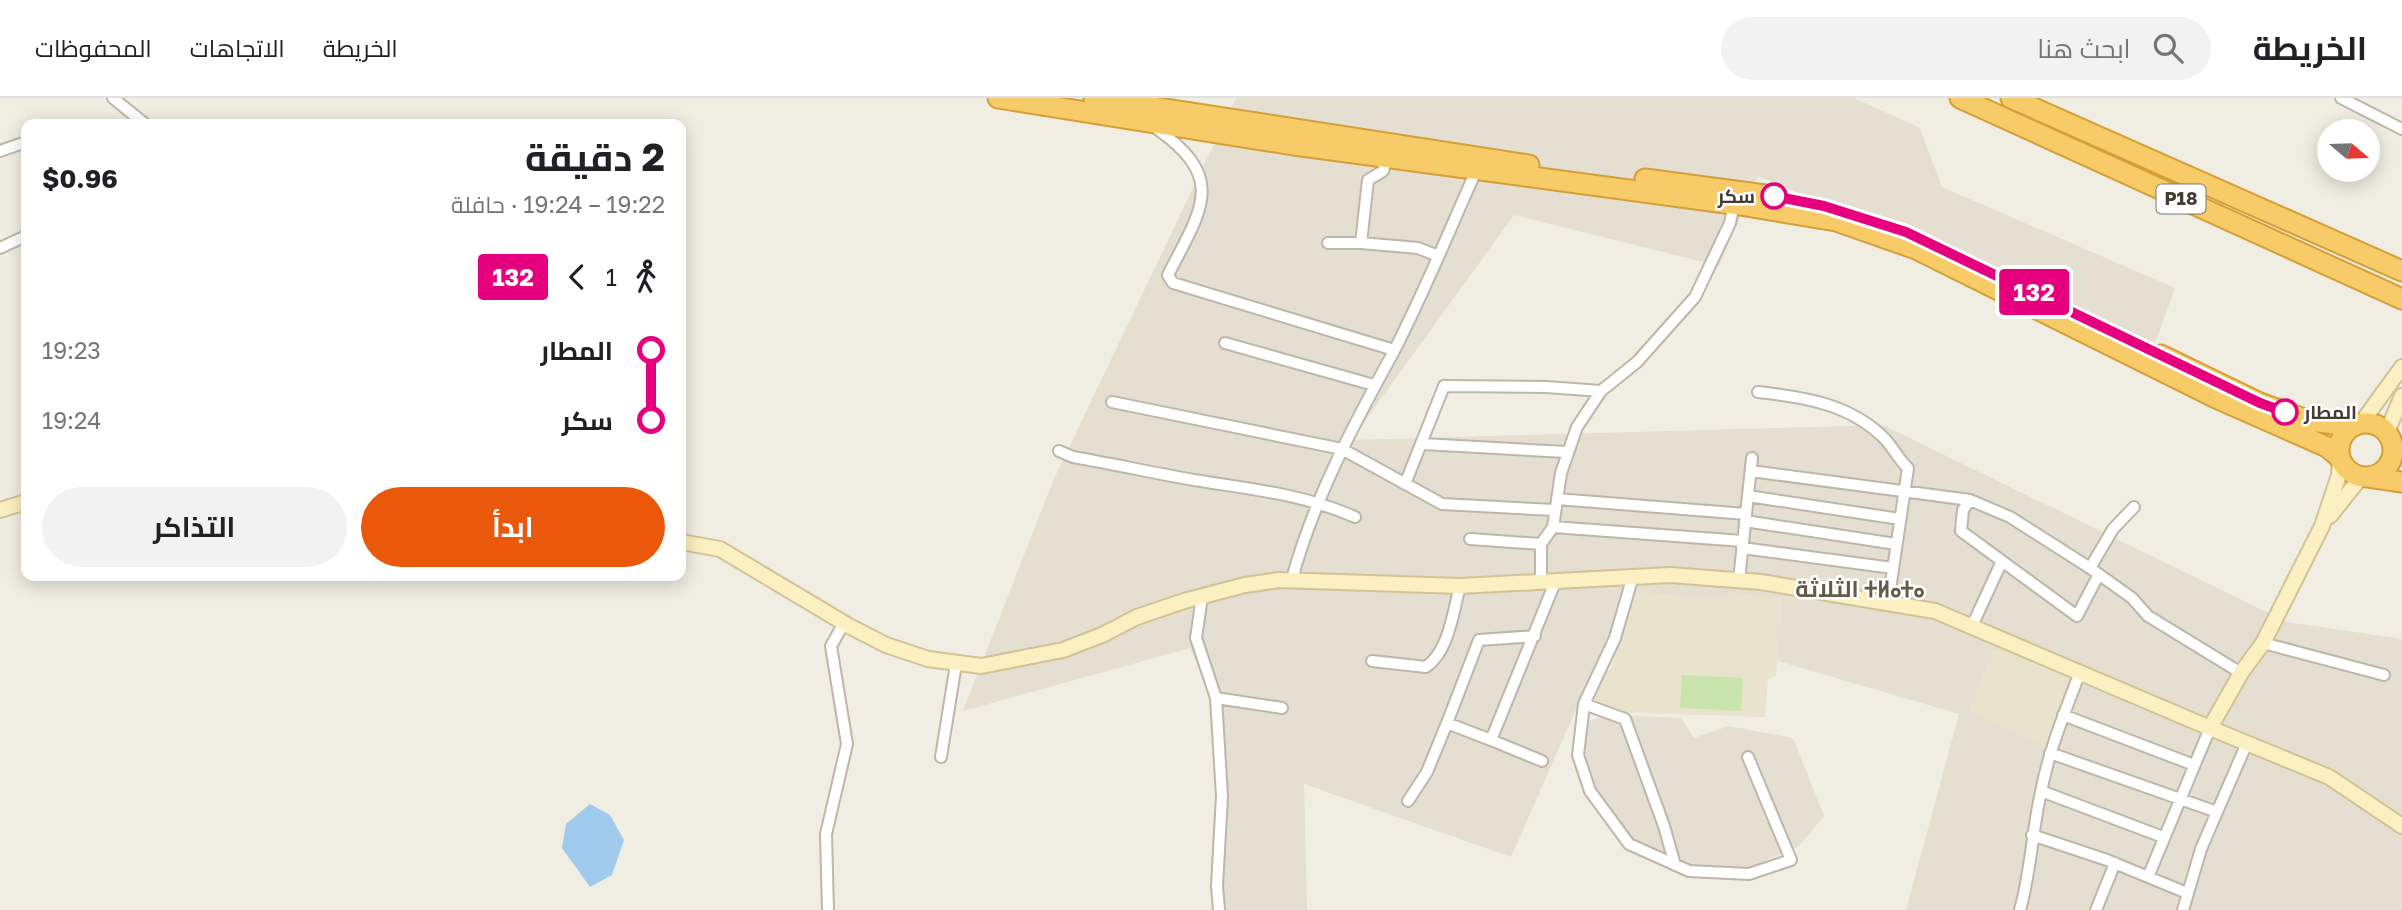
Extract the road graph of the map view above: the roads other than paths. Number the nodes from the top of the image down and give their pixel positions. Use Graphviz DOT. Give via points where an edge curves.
graph roads {
  1 [pos="113,98"];
  2 [pos="998,98"];
  3 [pos="1094,98"];
  4 [pos="1960,98"];
  5 [pos="2011,98"];
  6 [pos="2341,98"];
  7 [pos="139,119"];
  8 [pos="1156,123"];
  9 [pos="2402,129"];
  10 [pos="21,144"];
  11 [pos="0,151"];
  12 [pos="1387,158"];
  13 [pos="1476,171"];
  14 [pos="1734,204"];
  15 [pos="21,238"];
  16 [pos="1328,243"];
  17 [pos="1361,243"];
  18 [pos="0,248"];
  19 [pos="1438,256"];
  20 [pos="2402,271"];
  21 [pos="2402,299"];
  22 [pos="1225,343"];
  23 [pos="1394,350"];
  24 [pos="2402,367"];
  25 [pos="1374,385"];
  26 [pos="1601,391"];
  27 [pos="1758,392"];
  28 [pos="2402,396"];
  29 [pos="1112,402"];
  30 [pos="2357,424"];
  31 [pos="2394,438"];
  32 [pos="1423,444"];
  33 [pos="1342,449"];
  34 [pos="1059,451"];
  35 [pos="1566,452"];
  36 [pos="1752,458"];
  37 [pos="2340,459"];
  38 [pos="1751,471"];
  39 [pos="2364,477"];
  40 [pos="2402,482"];
  41 [pos="1405,484"];
  42 [pos="1904,492"];
  43 [pos="1748,496"];
  44 [pos="1970,500"];
  45 [pos="1319,502"];
  46 [pos="21,504"];
  47 [pos="1556,504"];
  48 [pos="2134,506"];
  49 [pos="0,510"];
  50 [pos="1355,517"];
  51 [pos="1746,517"];
  52 [pos="1900,519"];
  53 [pos="2322,526"];
  54 [pos="1553,527"];
  55 [pos="1470,539"];
  56 [pos="686,543"];
  57 [pos="1541,544"];
  58 [pos="1742,544"];
  59 [pos="1896,544"];
  60 [pos="2002,561"];
  61 [pos="1893,568"];
  62 [pos="2095,571"];
  63 [pos="1633,576"];
  64 [pos="1292,579"];
  65 [pos="1541,580"];
  66 [pos="1556,580"];
  67 [pos="1739,580"];
  68 [pos="1460,586"];
  69 [pos="1202,597"];
  70 [pos="1888,603"];
  71 [pos="844,623"];
  72 [pos="1972,626"];
  73 [pos="1535,636"];
  74 [pos="2263,643"];
  75 [pos="1372,661"];
  76 [pos="956,664"];
  77 [pos="2080,672"];
  78 [pos="2241,673"];
  79 [pos="2384,675"];
  80 [pos="1216,698"];
  81 [pos="1584,704"];
  82 [pos="1282,708"];
  83 [pos="2063,715"];
  84 [pos="1447,723"];
  85 [pos="2210,728"];
  86 [pos="1491,740"];
  87 [pos="2247,743"];
  88 [pos="2050,752"];
  89 [pos="941,757"];
  90 [pos="1748,757"];
  91 [pos="1542,761"];
  92 [pos="2194,765"];
  93 [pos="2041,791"];
  94 [pos="2179,799"];
  95 [pos="1408,801"];
  96 [pos="2217,812"];
  97 [pos="2402,826"];
  98 [pos="2032,835"];
  99 [pos="2163,837"];
  100 [pos="1802,853"];
  101 [pos="1791,860"];
  102 [pos="2115,863"];
  103 [pos="1675,865"];
  104 [pos="2148,877"];
  105 [pos="2187,893"];
  106 [pos="828,910"];
  107 [pos="1219,910"];
  108 [pos="2020,910"];
  109 [pos="2096,910"];
  110 [pos="2183,910"];
  1 -- 7 [label="street"];
  2 -- 8 [label="highway"];
  3 -- 30 [label="highway" via="1824,206 1930,243 2260,403 2310,421"];
  4 -- 21 [label="highway, P18"];
  5 -- 20 [label="highway, P18"];
  6 -- 9 [label="street"];
  8 -- 12 [label="highway"];
  8 -- 23 [label="street" via="1202,175 1194,223 1168,275 1173,283"];
  10 -- 11 [label="street"];
  12 -- 13 [label="highway"];
  12 -- 17 [label="street" via="1383,171 1368,180"];
  13 -- 14 [label="highway"];
  13 -- 19 [label="street"];
  14 -- 26 [label="street" via="1730,223 1695,297 1637,362"];
  14 -- 37 [label="highway" via="1836,222 1916,249 2216,398 2327,447"];
  15 -- 18 [label="street"];
  16 -- 17 [label="street"];
  17 -- 19 [label="street" via="1418,248"];
  19 -- 23 [label="street"];
  22 -- 25 [label="street"];
  23 -- 25 [label="street"];
  24 -- 30 [label="street"];
  25 -- 33 [label="street"];
  26 -- 32 [label="street" via="1444,386"];
  26 -- 35 [label="street"];
  27 -- 42 [label="street" via="1809,397 1851,414 1884,438 1908,468"];
  28 -- 31 [label="street"];
  29 -- 33 [label="street"];
  30 -- 31 [label="highway" via="2371,422"];
  30 -- 37 [label="highway" via="2340,440"];
  31 -- 39 [label="highway" via="2389,465"];
  32 -- 35 [label="street"];
  32 -- 41 [label="street"];
  33 -- 41 [label="street"];
  33 -- 45 [label="street"];
  34 -- 45 [label="street"];
  35 -- 47 [label="street"];
  36 -- 38 [label="street"];
  37 -- 39 [label="highway" via="2348,471"];
  37 -- 53 [label="street"];
  38 -- 42 [label="street"];
  38 -- 43 [label="street"];
  39 -- 40 [label="highway"];
  39 -- 53 [label="street"];
  41 -- 47 [label="street" via="1442,504"];
  42 -- 44 [label="street"];
  42 -- 52 [label="street"];
  43 -- 51 [label="street"];
  43 -- 52 [label="street"];
  44 -- 60 [label="street" via="1963,510 1961,531"];
  44 -- 62 [label="street" via="2010,517"];
  45 -- 50 [label="street"];
  45 -- 64 [label="street"];
  46 -- 49 [label="street"];
  47 -- 51 [label="street"];
  47 -- 54 [label="street"];
  48 -- 62 [label="street" via="2113,529"];
  51 -- 58 [label="street"];
  51 -- 59 [label="street"];
  52 -- 59 [label="street"];
  53 -- 74 [label="street"];
  54 -- 57 [label="street"];
  54 -- 58 [label="street"];
  55 -- 57 [label="street"];
  56 -- 71 [label="street" via="720,549"];
  57 -- 65 [label="street"];
  58 -- 61 [label="street"];
  58 -- 67 [label="street"];
  59 -- 61 [label="street"];
  60 -- 62 [label="street" via="2077,616"];
  60 -- 72 [label="street"];
  61 -- 70 [label="street"];
  62 -- 78 [label="street" via="2148,615"];
  63 -- 66 [label="street"];
  63 -- 67 [label="street"];
  63 -- 81 [label="street" via="1615,638"];
  64 -- 68 [label="street"];
  64 -- 69 [label="street"];
  65 -- 66 [label="street"];
  65 -- 68 [label="street"];
  66 -- 73 [label="street"];
  67 -- 70 [label="street"];
  68 -- 75 [label="street" via="1434,661 1426,667"];
  69 -- 76 [label="street" via="1137,617 1063,650 981,666"];
  69 -- 80 [label="street" via="1196,638"];
  70 -- 72 [label="street" via="1935,611"];
  71 -- 76 [label="street" via="898,649"];
  71 -- 106 [label="street" via="831,646 847,744 826,834"];
  72 -- 77 [label="street"];
  73 -- 84 [label="street" via="1479,640"];
  73 -- 86 [label="street"];
  74 -- 78 [label="street"];
  74 -- 79 [label="street"];
  76 -- 89 [label="street"];
  77 -- 83 [label="street"];
  77 -- 85 [label="street"];
  78 -- 85 [label="street"];
  80 -- 82 [label="street"];
  80 -- 107 [label="street" via="1222,796"];
  81 -- 103 [label="street" via="1625,719"];
  81 -- 103 [label="street" via="1578,755 1590,791 1629,844"];
  83 -- 88 [label="street"];
  83 -- 92 [label="street"];
  84 -- 86 [label="street"];
  84 -- 95 [label="street" via="1427,772"];
  85 -- 87 [label="street"];
  85 -- 92 [label="street"];
  86 -- 91 [label="street"];
  87 -- 96 [label="street"];
  87 -- 97 [label="street" via="2329,778"];
  88 -- 93 [label="street"];
  88 -- 94 [label="street"];
  90 -- 101 [label="street"];
  92 -- 94 [label="street"];
  93 -- 98 [label="street"];
  93 -- 99 [label="street"];
  94 -- 96 [label="street"];
  94 -- 99 [label="street"];
  96 -- 105 [label="street"];
  98 -- 102 [label="street"];
  98 -- 108 [label="street" via="2031,871"];
  99 -- 104 [label="street"];
  100 -- 101 [label="street"];
  101 -- 103 [label="street" via="1749,874 1689,872"];
  102 -- 104 [label="street"];
  102 -- 109 [label="street"];
  104 -- 105 [label="street"];
  105 -- 110 [label="street"];
}
